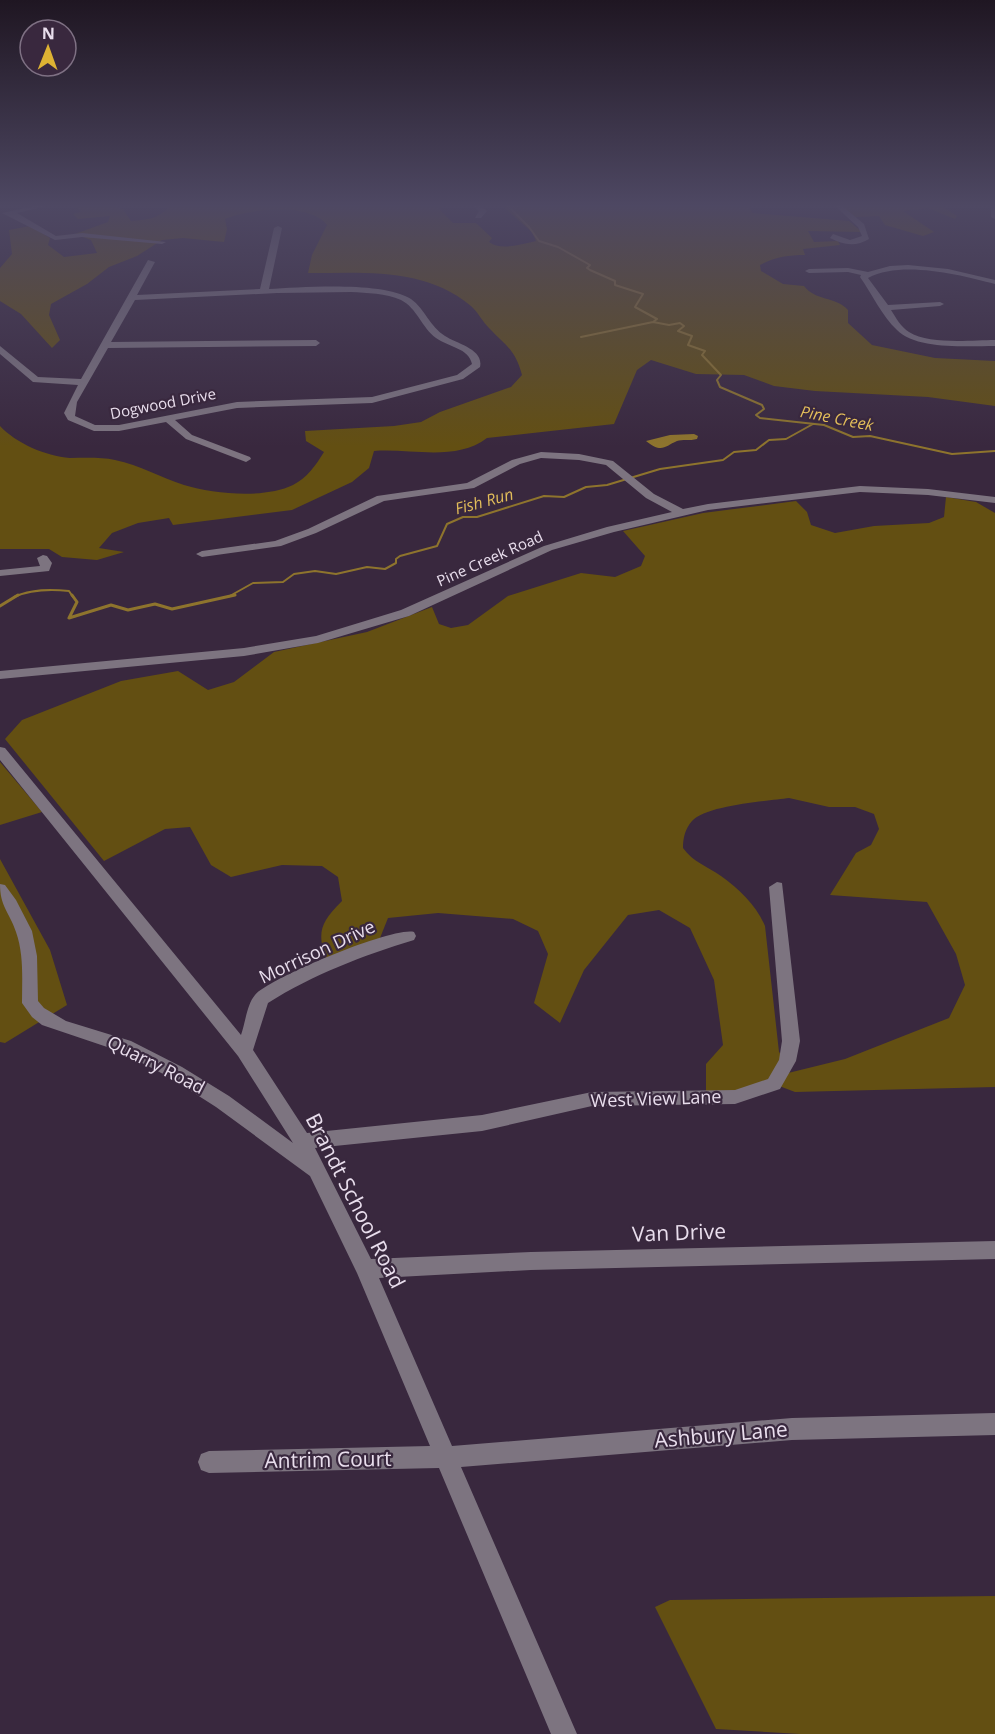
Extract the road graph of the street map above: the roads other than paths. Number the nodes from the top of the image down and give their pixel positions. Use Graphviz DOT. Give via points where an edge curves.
graph roads {
  1 [pos="138,286"];
  2 [pos="265,286"];
  3 [pos="870,286"];
  4 [pos="264,291"];
  5 [pos="132,298"];
  6 [pos="940,304"];
  7 [pos="887,308"];
  8 [pos="316,343"];
  9 [pos="995,343"];
  10 [pos="104,345"];
  11 [pos="0,349"];
  12 [pos="83,382"];
  13 [pos="168,419"];
  14 [pos="246,459"];
  15 [pos="650,496"];
  16 [pos="995,500"];
  17 [pos="680,512"];
  18 [pos="663,516"];
  19 [pos="202,554"];
  20 [pos="43,558"];
  21 [pos="0,573"];
  22 [pos="0,675"];
  23 [pos="0,751"];
  24 [pos="777,887"];
  25 [pos="0,889"];
  26 [pos="408,936"];
  27 [pos="244,1051"];
  28 [pos="302,1141"];
  29 [pos="316,1170"];
  30 [pos="995,1250"];
  31 [pos="365,1269"];
  32 [pos="995,1424"];
  33 [pos="447,1457"];
  34 [pos="209,1462"];
  35 [pos="564,1734"];
  1 -- 5 [label="street"];
  2 -- 4 [label="street"];
  3 -- 7 [label="street"];
  4 -- 5 [label="street, Dogwood Drive"];
  4 -- 13 [label="street, Dogwood Drive" via="374,291 398,296 412,304 439,337 474,355 477,364 460,377 380,398 237,405"];
  5 -- 10 [label="street, Dogwood Drive"];
  6 -- 7 [label="street"];
  7 -- 9 [label="street" via="898,328 909,336 942,344"];
  8 -- 10 [label="street"];
  10 -- 12 [label="street, Dogwood Drive"];
  11 -- 12 [label="street" via="36,380"];
  12 -- 13 [label="street, Dogwood Drive" via="69,413 84,425 119,428"];
  13 -- 14 [label="street" via="189,437"];
  15 -- 17 [label="street"];
  15 -- 18 [label="street"];
  15 -- 19 [label="street" via="609,463 579,456 541,455 516,462 470,486 381,498 278,544"];
  16 -- 17 [label="street, Pine Creek Road" via="860,489"];
  17 -- 18 [label="street, Pine Creek Road"];
  18 -- 22 [label="street, Pine Creek Road" via="548,548 405,613 340,634 244,652"];
  20 -- 21 [label="street" via="45,569"];
  23 -- 27 [label="street, Brandt School Road"];
  24 -- 28 [label="street, West View Lane" via="791,1041 787,1061 774,1084 735,1097 592,1099 482,1123"];
  25 -- 29 [label="street, Quarry Road" via="22,926 28,946 32,961 30,1003 34,1009 54,1023 124,1046 193,1080"];
  26 -- 27 [label="street, Morrison Drive" via="389,939 349,956 261,999"];
  27 -- 28 [label="street, Brandt School Road"];
  28 -- 29 [label="street, Brandt School Road"];
  29 -- 31 [label="street, Brandt School Road"];
  30 -- 31 [label="street, Van Drive" via="578,1259"];
  31 -- 33 [label="street, Brandt School Road"];
  32 -- 33 [label="street, Ashbury Lane" via="792,1429"];
  33 -- 34 [label="street, Antrim Court"];
  33 -- 35 [label="street, Brandt School Road"];
}
